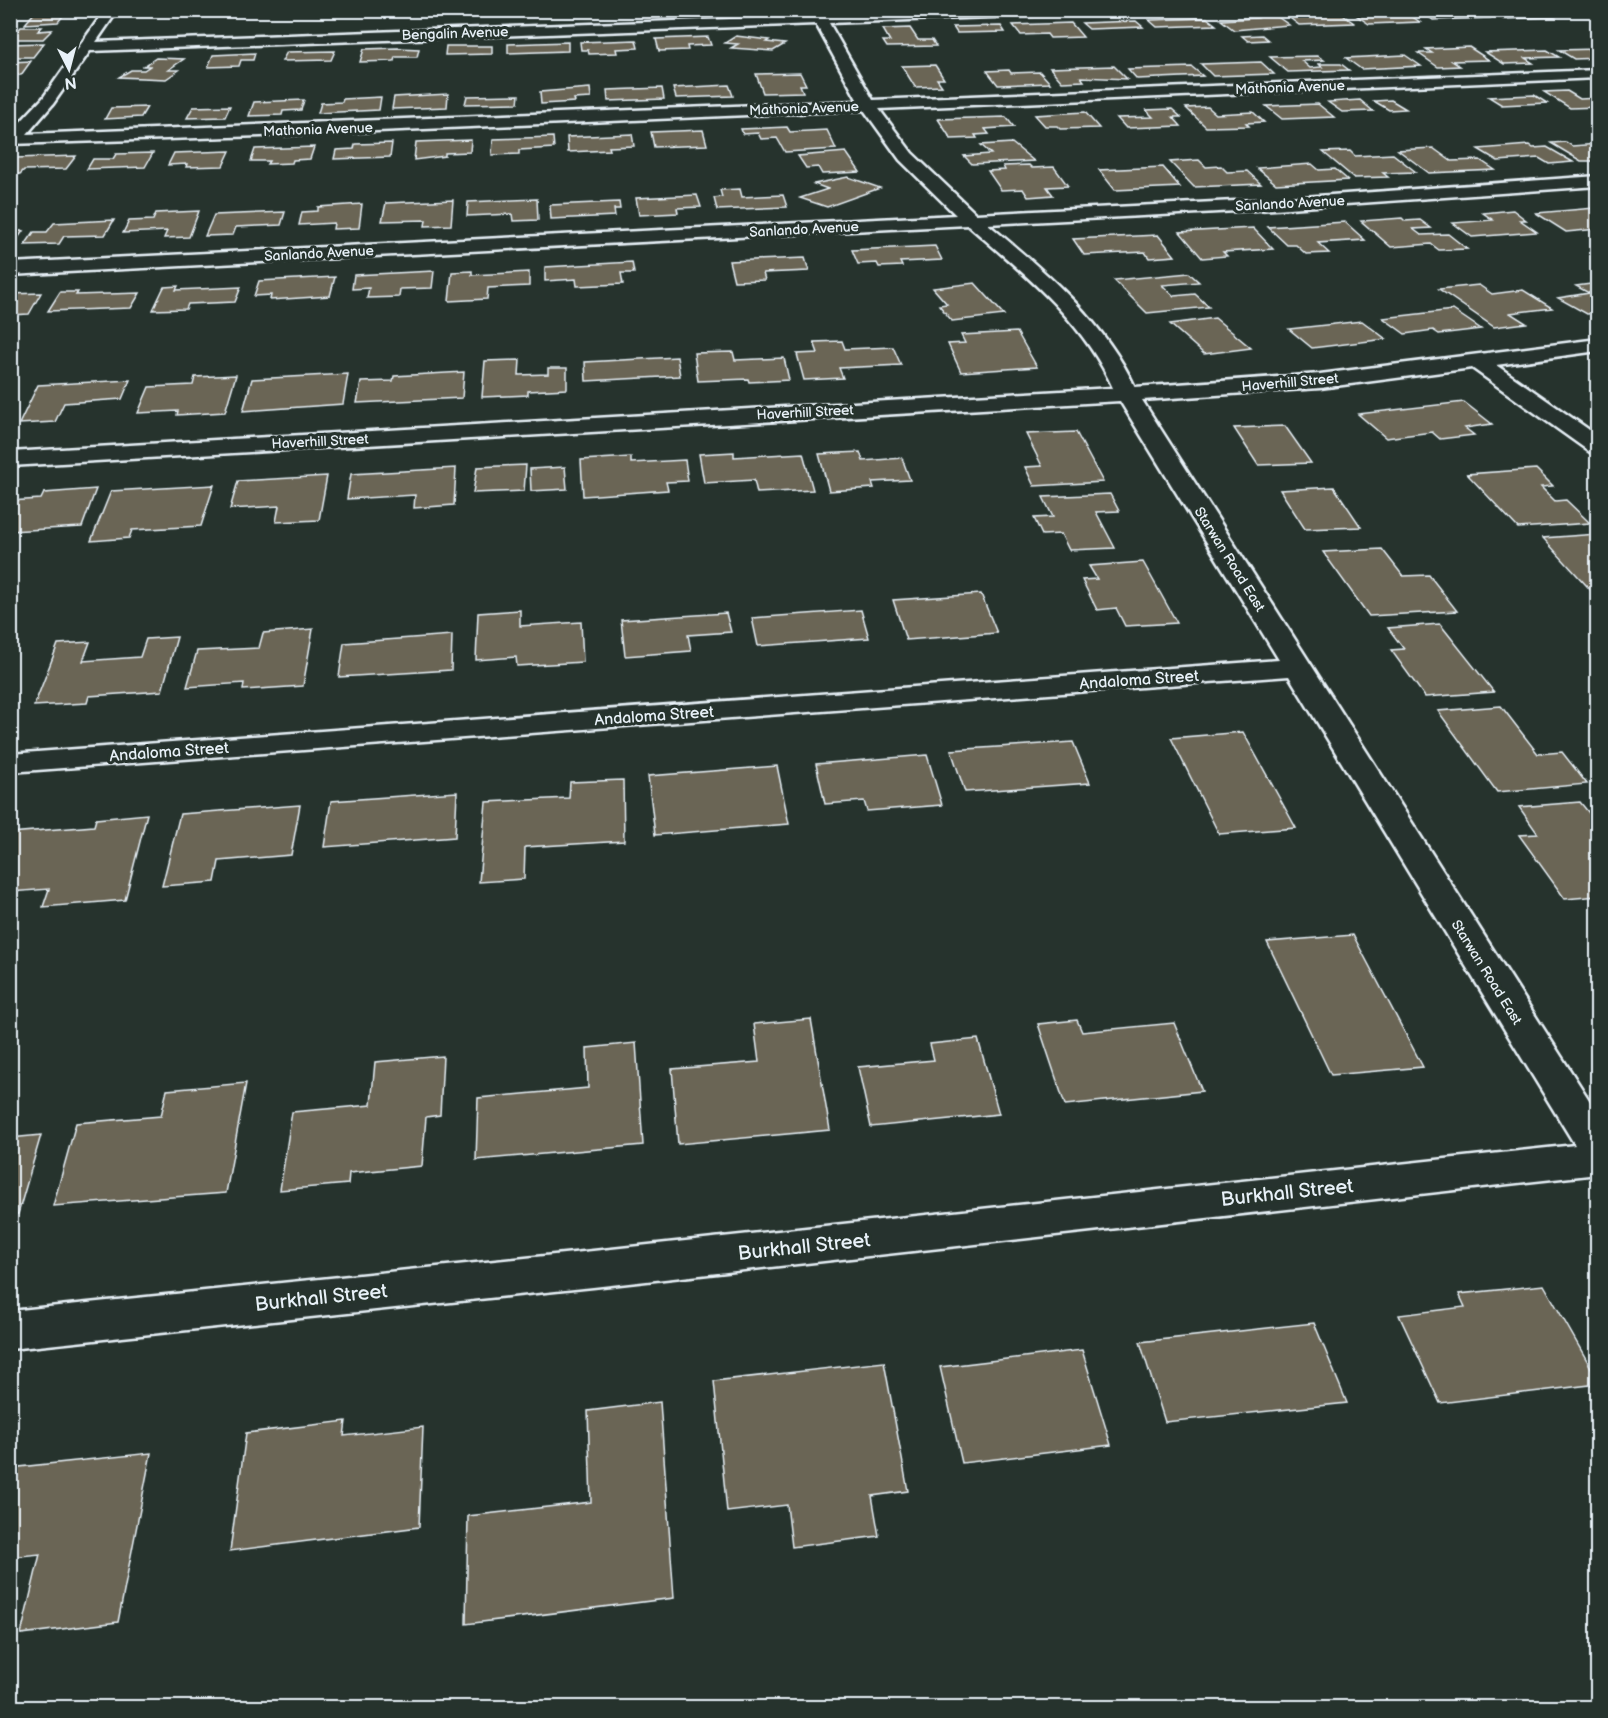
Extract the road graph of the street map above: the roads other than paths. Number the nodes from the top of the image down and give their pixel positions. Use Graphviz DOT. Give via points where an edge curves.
graph roads {
  1 [pos="112,10"];
  2 [pos="1075,10"];
  3 [pos="817,15"];
  4 [pos="87,47"];
  5 [pos="1598,74"];
  6 [pos="868,105"];
  7 [pos="12,139"];
  8 [pos="1598,181"];
  9 [pos="974,220"];
  10 [pos="10,269"];
  11 [pos="1598,345"];
  12 [pos="1478,362"];
  13 [pos="1127,393"];
  14 [pos="1598,447"];
  15 [pos="10,459"];
  16 [pos="1298,667"];
  17 [pos="10,763"];
  18 [pos="1598,1149"];
  19 [pos="1598,1158"];
  20 [pos="10,1330"];
  1 -- 4 [label="street"];
  2 -- 3 [label="street, Bengalin Avenue"];
  3 -- 4 [label="street, Bengalin Avenue"];
  3 -- 6 [label="street, Starwan Road East"];
  4 -- 7 [label="street" via="48,101"];
  5 -- 6 [label="street, Mathonia Avenue"];
  6 -- 7 [label="street, Mathonia Avenue"];
  6 -- 9 [label="street, Starwan Road East" via="923,175"];
  8 -- 9 [label="street, Sanlando Avenue"];
  9 -- 10 [label="street, Sanlando Avenue"];
  9 -- 13 [label="street, Starwan Road East" via="1028,266 1071,310 1107,354"];
  11 -- 12 [label="street, Haverhill Street"];
  12 -- 13 [label="street, Haverhill Street" via="1320,381"];
  12 -- 14 [label="street"];
  13 -- 15 [label="street, Haverhill Street"];
  13 -- 16 [label="street, Starwan Road East"];
  16 -- 17 [label="street, Andaloma Street"];
  16 -- 18 [label="street, Starwan Road East"];
  19 -- 20 [label="street, Burkhall Street"];
}
